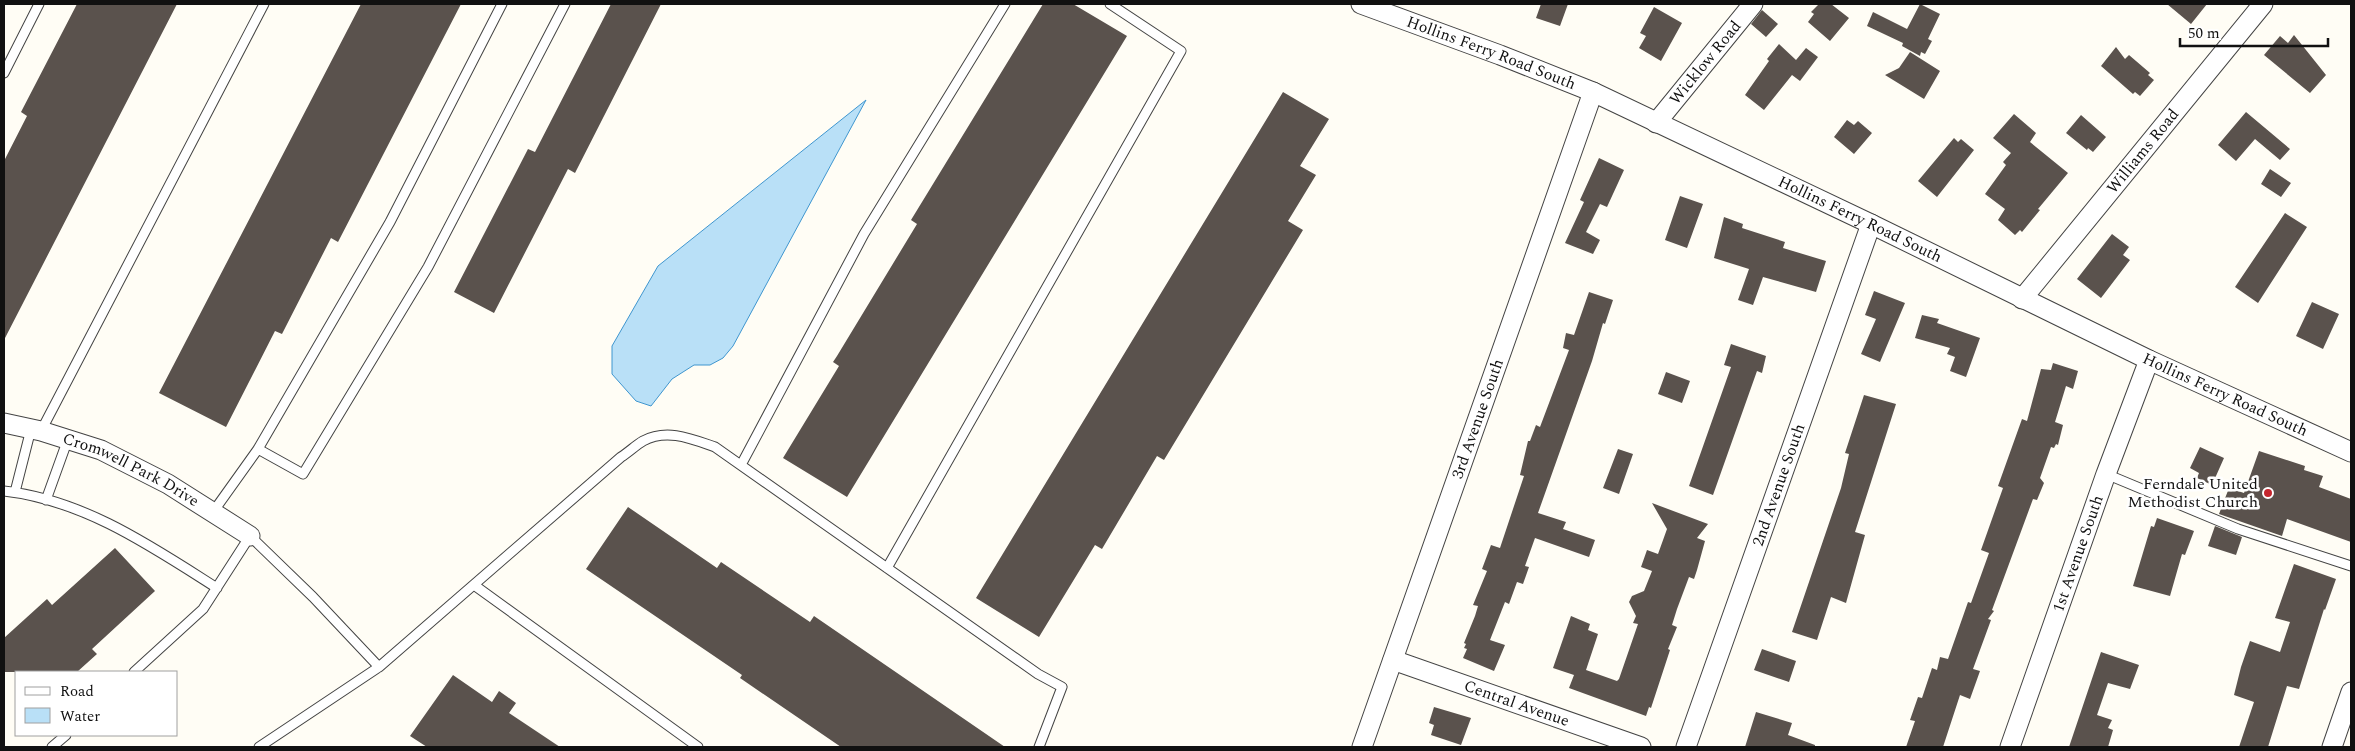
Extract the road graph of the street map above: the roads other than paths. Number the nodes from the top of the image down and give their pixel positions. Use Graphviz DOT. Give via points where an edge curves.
graph roads {
  1 [pos="39,4"];
  2 [pos="264,4"];
  3 [pos="502,4"];
  4 [pos="565,4"];
  5 [pos="1005,4"];
  6 [pos="1110,4"];
  7 [pos="1360,4"];
  8 [pos="1753,4"];
  9 [pos="2263,4"];
  10 [pos="4,74"];
  11 [pos="1593,92"];
  12 [pos="1656,123"];
  13 [pos="1871,224"];
  14 [pos="2022,299"];
  15 [pos="2149,360"];
  16 [pos="4,423"];
  17 [pos="36,430"];
  18 [pos="68,438"];
  19 [pos="258,449"];
  20 [pos="2351,452"];
  21 [pos="741,465"];
  22 [pos="2106,474"];
  23 [pos="4,491"];
  24 [pos="14,492"];
  25 [pos="46,500"];
  26 [pos="213,512"];
  27 [pos="250,536"];
  28 [pos="2351,566"];
  29 [pos="887,568"];
  30 [pos="474,585"];
  31 [pos="217,588"];
  32 [pos="1393,660"];
  33 [pos="378,668"];
  34 [pos="135,671"];
  35 [pos="2351,692"];
  36 [pos="65,736"];
  37 [pos="52,747"];
  38 [pos="258,747"];
  39 [pos="698,747"];
  40 [pos="1039,747"];
  41 [pos="1362,747"];
  42 [pos="1641,747"];
  43 [pos="1686,747"];
  44 [pos="2010,747"];
  45 [pos="2332,747"];
  1 -- 10 [label="lane"];
  2 -- 17 [label="lane"];
  3 -- 19 [label="lane" via="390,222"];
  4 -- 19 [label="lane" via="428,267 303,474"];
  5 -- 21 [label="lane" via="864,234"];
  6 -- 29 [label="lane" via="1181,51"];
  7 -- 11 [label="street, Hollins Ferry Road South"];
  8 -- 12 [label="street, Wicklow Road"];
  9 -- 14 [label="street, Williams Road"];
  11 -- 12 [label="street, Hollins Ferry Road South"];
  11 -- 32 [label="street, 3rd Avenue South"];
  12 -- 13 [label="street, Hollins Ferry Road South"];
  13 -- 14 [label="street, Hollins Ferry Road South"];
  13 -- 43 [label="street, 2nd Avenue South"];
  14 -- 15 [label="street, Hollins Ferry Road South"];
  15 -- 20 [label="street, Hollins Ferry Road South"];
  15 -- 22 [label="street, 1st Avenue South"];
  16 -- 17 [label="street, Cromwell Park Drive"];
  17 -- 18 [label="street, Cromwell Park Drive"];
  17 -- 24 [label="lane"];
  18 -- 25 [label="lane"];
  18 -- 26 [label="street, Cromwell Park Drive" via="110,454"];
  19 -- 26 [label="lane"];
  21 -- 29 [label="lane"];
  21 -- 30 [label="lane" via="715,447 690,438 667,433 644,440"];
  22 -- 28 [label="lane" via="2238,529"];
  22 -- 44 [label="street, 1st Avenue South"];
  23 -- 24 [label="lane"];
  24 -- 25 [label="lane"];
  25 -- 31 [label="lane" via="84,512 129,533"];
  26 -- 27 [label="street, Cromwell Park Drive"];
  27 -- 31 [label="lane"];
  27 -- 33 [label="lane" via="313,597"];
  29 -- 40 [label="lane" via="1038,674 1062,687"];
  30 -- 33 [label="lane"];
  30 -- 39 [label="lane"];
  31 -- 34 [label="lane" via="203,609"];
  32 -- 41 [label="street, 3rd Avenue South"];
  32 -- 42 [label="street, Central Avenue"];
  33 -- 38 [label="lane"];
  35 -- 45 [label="street"];
  36 -- 37 [label="lane"];
}
